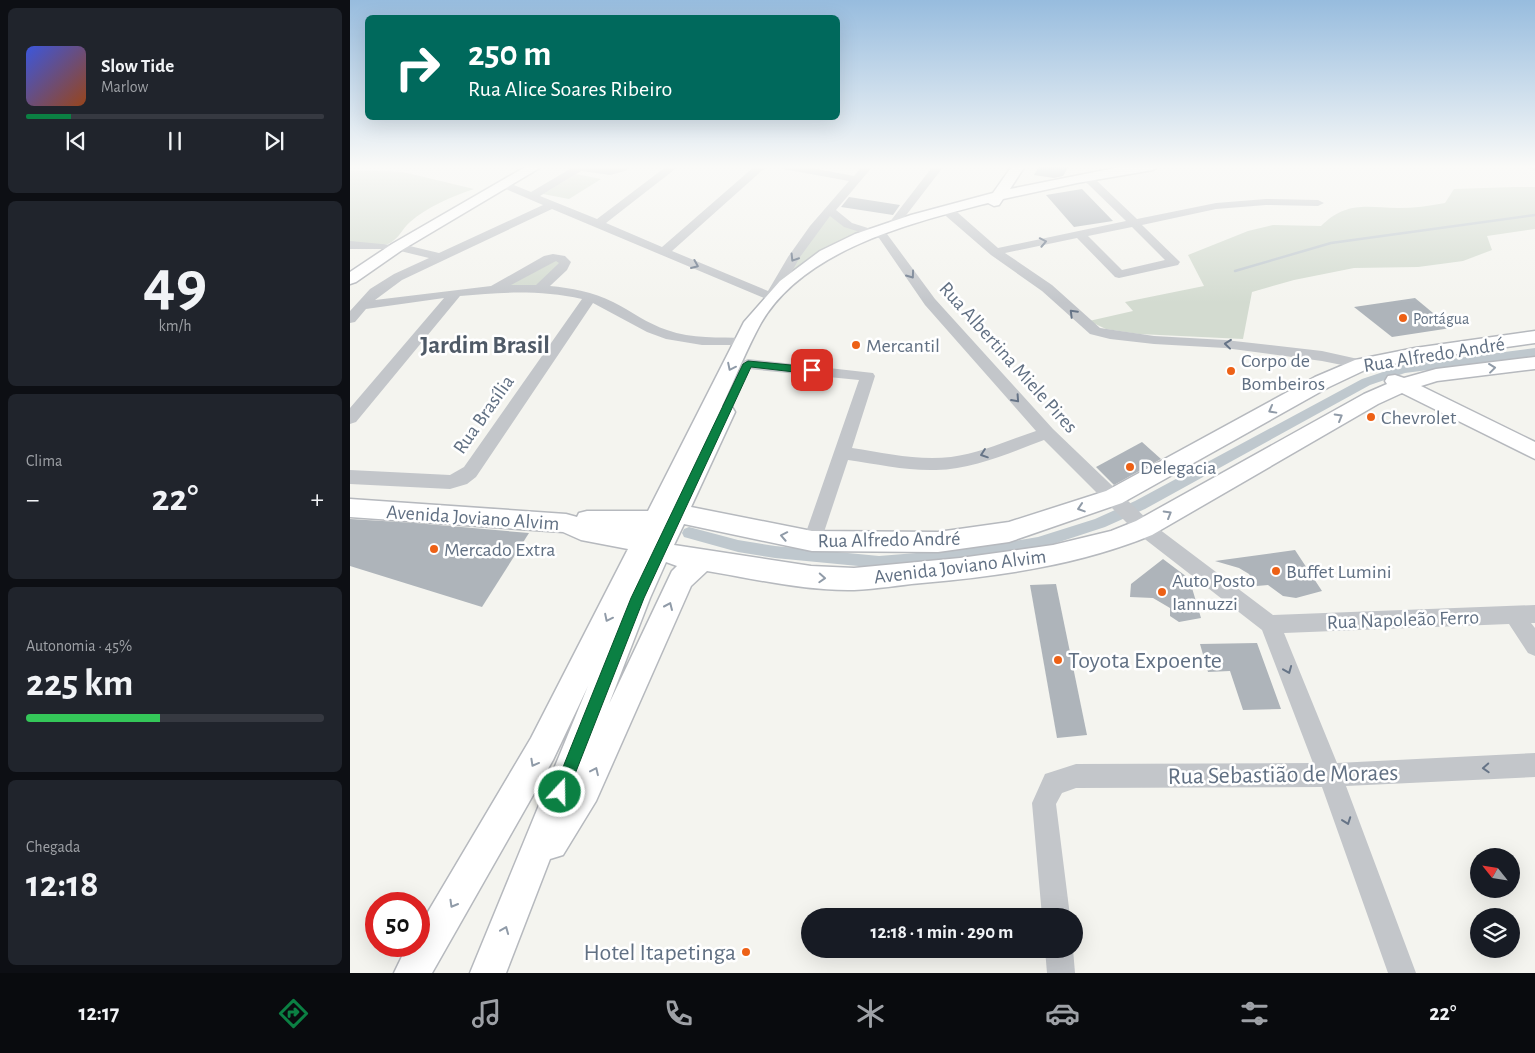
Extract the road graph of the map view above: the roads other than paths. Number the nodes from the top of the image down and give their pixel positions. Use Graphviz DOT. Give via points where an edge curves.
graph roads {
  1 [pos="431,211"];
  2 [pos="456,211"];
  3 [pos="538,211"];
  4 [pos="568,211"];
  5 [pos="615,211"];
  6 [pos="710,211"];
  7 [pos="828,211"];
  8 [pos="831,211"];
  9 [pos="900,211"];
  10 [pos="1123,211"];
  11 [pos="1191,211"];
  12 [pos="949,212"];
  13 [pos="428,213"];
  14 [pos="449,217"];
  15 [pos="1136,223"];
  16 [pos="598,224"];
  17 [pos="883,232"];
  18 [pos="1080,235"];
  19 [pos="350,245"];
  20 [pos="393,247"];
  21 [pos="663,252"];
  22 [pos="995,252"];
  23 [pos="440,257"];
  24 [pos="350,273"];
  25 [pos="350,279"];
  26 [pos="493,290"];
  27 [pos="538,290"];
  28 [pos="455,294"];
  29 [pos="590,297"];
  30 [pos="771,297"];
  31 [pos="362,306"];
  32 [pos="350,319"];
  33 [pos="1535,337"];
  34 [pos="744,342"];
  35 [pos="1535,363"];
  36 [pos="748,364"];
  37 [pos="1367,366"];
  38 [pos="1405,386"];
  39 [pos="350,418"];
  40 [pos="1047,433"];
  41 [pos="1535,451"];
  42 [pos="842,453"];
  43 [pos="350,477"];
  44 [pos="1116,499"];
  45 [pos="350,508"];
  46 [pos="1139,523"];
  47 [pos="660,532"];
  48 [pos="812,541"];
  49 [pos="705,560"];
  50 [pos="1535,614"];
  51 [pos="1514,615"];
  52 [pos="1270,624"];
  53 [pos="1535,646"];
  54 [pos="1535,766"];
  55 [pos="1330,775"];
  56 [pos="523,886"];
  57 [pos="1055,908"];
  58 [pos="1060,958"];
  59 [pos="412,973"];
  60 [pos="488,973"];
  61 [pos="1061,973"];
  62 [pos="1402,973"];
  1 -- 13 [label="main road"];
  2 -- 14 [label="main road"];
  3 -- 23 [label="street"];
  4 -- 16 [label="street"];
  5 -- 16 [label="street"];
  6 -- 21 [label="street"];
  7 -- 30 [label="street, one-way" via="794,257"];
  8 -- 17 [label="street" via="848,225"];
  9 -- 17 [label="street"];
  10 -- 15 [label="street"];
  11 -- 15 [label="street"];
  12 -- 17 [label="main road"];
  12 -- 22 [label="street"];
  13 -- 14 [label="main road" via="432,219"];
  13 -- 20 [label="main road" via="414,223"];
  14 -- 20 [label="main road"];
  15 -- 18 [label="street"];
  15 -- 18 [label="street" via="1174,262 1119,274"];
  16 -- 21 [label="street"];
  17 -- 30 [label="main road" via="833,251"];
  17 -- 36 [label="main road" via="834,258 787,295 774,312"];
  17 -- 40 [label="street, Rua Albertina Miele Pires, one-way" via="930,302"];
  22 -- 18 [label="street, one-way"];
  19 -- 20 [label="street"];
  20 -- 23 [label="street"];
  20 -- 24 [label="main road"];
  20 -- 25 [label="main road"];
  21 -- 30 [label="street, one-way"];
  37 -- 22 [label="street, one-way" via="1322,356 1225,344 1110,335 1087,326 1047,288"];
  23 -- 31 [label="street" via="386,284"];
  26 -- 27 [label="street"];
  26 -- 27 [label="street" via="548,259 562,259 563,267"];
  26 -- 28 [label="street"];
  27 -- 29 [label="street"];
  28 -- 31 [label="street"];
  28 -- 39 [label="street"];
  29 -- 34 [label="street" via="661,333 685,340"];
  29 -- 43 [label="street, Rua Brasília" via="470,472 461,479 450,482"];
  30 -- 34 [label="main road" via="753,322"];
  31 -- 32 [label="street"];
  33 -- 37 [label="main road, Rua Alfredo André" via="1415,354"];
  34 -- 47 [label="main road, one-way"];
  38 -- 35 [label="main road, Avenida Joviano Alvim, one-way" via="1436,375"];
  36 -- 42 [label="street" via="868,376"];
  36 -- 47 [label="main road"];
  37 -- 38 [label="main road"];
  37 -- 44 [label="main road, Rua Alfredo André, one-way" via="1322,382"];
  38 -- 41 [label="main road"];
  46 -- 38 [label="main road, Avenida Joviano Alvim, one-way"];
  40 -- 42 [label="street, one-way" via="966,460 936,464"];
  40 -- 44 [label="street, Rua Albertina Miele Pires"];
  42 -- 48 [label="street"];
  44 -- 46 [label="street, Rua Albertina Miele Pires"];
  44 -- 48 [label="main road, Rua Alfredo André, one-way" via="1009,532 938,542"];
  45 -- 47 [label="main road, Avenida Joviano Alvim" via="566,523 581,530"];
  49 -- 46 [label="main road, Avenida Joviano Alvim, one-way" via="811,577 862,579 1052,556 1114,540"];
  46 -- 52 [label="street, Rua Albertina Miele Pires"];
  48 -- 47 [label="main road, Rua Alfredo André, one-way"];
  47 -- 49 [label="main road, Avenida Joviano Alvim" via="677,556"];
  47 -- 56 [label="main road"];
  47 -- 59 [label="main road, one-way" via="542,749"];
  56 -- 49 [label="main road, one-way" via="585,790 681,579"];
  50 -- 51 [label="street, Rua Napoleão Ferro"];
  51 -- 52 [label="street, Rua Napoleão Ferro"];
  51 -- 53 [label="street"];
  52 -- 55 [label="street, one-way"];
  54 -- 55 [label="street, Rua Sebastião de Moraes, one-way"];
  55 -- 57 [label="street, Rua Sebastião de Moraes" via="1076,776 1054,783 1044,803"];
  55 -- 62 [label="street, one-way"];
  60 -- 56 [label="main road, one-way"];
  58 -- 61 [label="street"];
}
